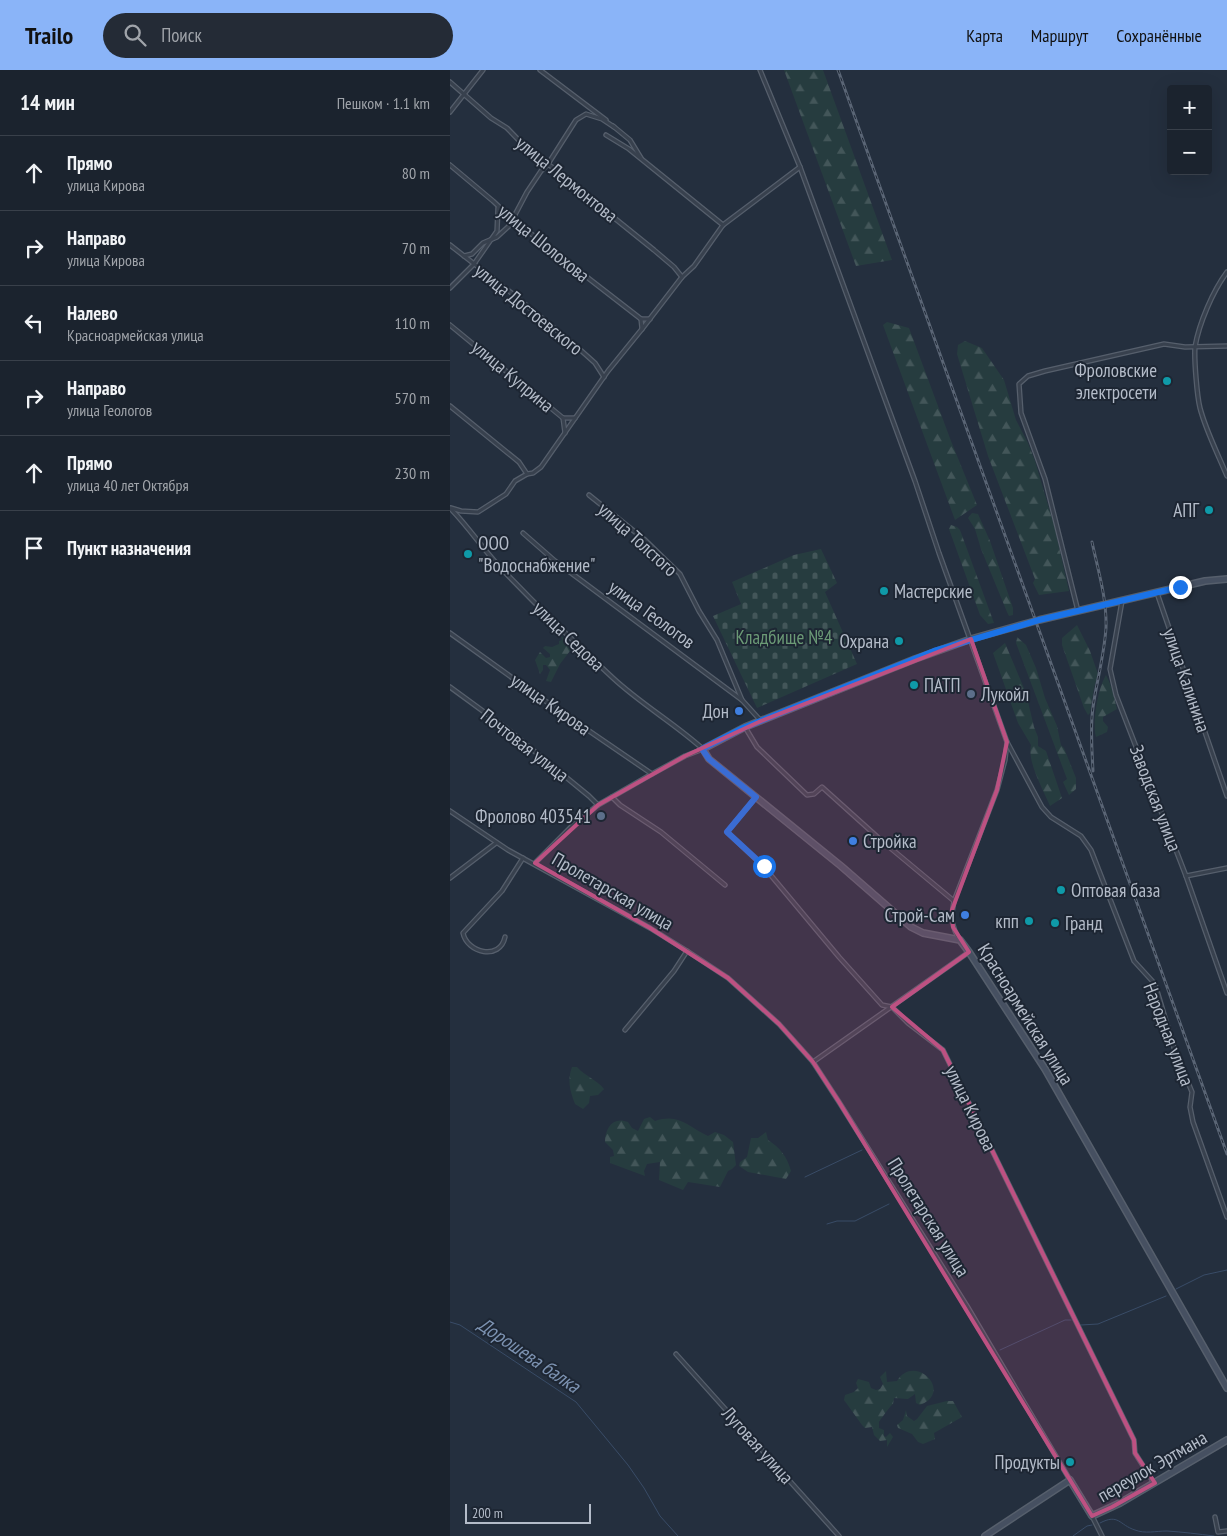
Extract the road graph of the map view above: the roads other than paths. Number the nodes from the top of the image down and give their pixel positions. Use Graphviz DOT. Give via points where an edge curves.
graph roads {
  1 [pos="483,70"];
  2 [pos="540,70"];
  3 [pos="760,70"];
  4 [pos="450,82"];
  5 [pos="464,94"];
  6 [pos="450,112"];
  7 [pos="614,127"];
  8 [pos="606,135"];
  9 [pos="642,161"];
  10 [pos="548,164"];
  11 [pos="450,165"];
  12 [pos="800,168"];
  13 [pos="498,207"];
  14 [pos="512,219"];
  15 [pos="723,225"];
  16 [pos="490,240"];
  17 [pos="450,245"];
  18 [pos="464,256"];
  19 [pos="474,264"];
  20 [pos="1227,272"];
  21 [pos="682,277"];
  22 [pos="450,288"];
  23 [pos="641,319"];
  24 [pos="650,319"];
  25 [pos="450,324"];
  26 [pos="642,329"];
  27 [pos="1227,346"];
  28 [pos="1195,347"];
  29 [pos="604,377"];
  30 [pos="450,406"];
  31 [pos="563,418"];
  32 [pos="576,418"];
  33 [pos="566,433"];
  34 [pos="527,474"];
  35 [pos="1227,476"];
  36 [pos="589,495"];
  37 [pos="450,508"];
  38 [pos="461,511"];
  39 [pos="459,517"];
  40 [pos="523,533"];
  41 [pos="1227,579"];
  42 [pos="1157,593"];
  43 [pos="1122,601"];
  44 [pos="1078,611"];
  45 [pos="450,633"];
  46 [pos="971,639"];
  47 [pos="450,687"];
  48 [pos="742,700"];
  49 [pos="761,721"];
  50 [pos="745,727"];
  51 [pos="1007,742"];
  52 [pos="702,749"];
  53 [pos="652,774"];
  54 [pos="1227,796"];
  55 [pos="612,797"];
  56 [pos="756,797"];
  57 [pos="598,805"];
  58 [pos="450,811"];
  59 [pos="496,843"];
  60 [pos="523,858"];
  61 [pos="534,863"];
  62 [pos="1227,868"];
  63 [pos="1186,876"];
  64 [pos="450,878"];
  65 [pos="725,885"];
  66 [pos="954,901"];
  67 [pos="505,937"];
  68 [pos="960,940"];
  69 [pos="687,951"];
  70 [pos="970,952"];
  71 [pos="1227,993"];
  72 [pos="892,1007"];
  73 [pos="625,1030"];
  74 [pos="813,1062"];
  75 [pos="1227,1216"];
  76 [pos="676,1354"];
  77 [pos="1227,1388"];
  78 [pos="1227,1440"];
  79 [pos="1070,1480"];
  80 [pos="1155,1483"];
  81 [pos="1092,1516"];
  82 [pos="1215,1517"];
  83 [pos="1227,1531"];
  84 [pos="839,1536"];
  85 [pos="985,1536"];
  86 [pos="1102,1536"];
  1 -- 5 [label="street"];
  2 -- 7 [label="street"];
  3 -- 12 [label="street, Народная улица"];
  4 -- 5 [label="street, улица Лермонтова"];
  5 -- 6 [label="street"];
  5 -- 10 [label="street, улица Лермонтова" via="507,128 533,155"];
  7 -- 9 [label="street" via="630,140"];
  7 -- 10 [label="street" via="586,114 576,120"];
  8 -- 9 [label="street"];
  9 -- 15 [label="street"];
  10 -- 14 [label="street"];
  10 -- 21 [label="street, улица Лермонтова" via="654,250"];
  11 -- 13 [label="street, улица Шолохова"];
  12 -- 15 [label="street"];
  12 -- 46 [label="street, Народная улица"];
  13 -- 14 [label="street, улица Шолохова"];
  13 -- 16 [label="street" via="497,231"];
  14 -- 16 [label="street" via="503,232"];
  14 -- 23 [label="street, улица Шолохова"];
  15 -- 21 [label="street" via="694,266"];
  16 -- 18 [label="street"];
  16 -- 19 [label="street"];
  17 -- 18 [label="street, улица Достоевского"];
  18 -- 19 [label="street, улица Достоевского"];
  19 -- 22 [label="street"];
  19 -- 29 [label="street, улица Достоевского" via="589,357"];
  20 -- 28 [label="street" via="1204,318"];
  21 -- 24 [label="street"];
  23 -- 24 [label="street"];
  23 -- 26 [label="street"];
  24 -- 26 [label="street"];
  25 -- 31 [label="street, улица Куприна"];
  26 -- 29 [label="street"];
  27 -- 28 [label="street"];
  28 -- 35 [label="street" via="1200,408"];
  28 -- 44 [label="street" via="1164,344 1140,349 1045,371 1028,376 1019,384 1021,413 1045,479"];
  29 -- 32 [label="street"];
  30 -- 34 [label="street" via="519,462"];
  31 -- 32 [label="street"];
  31 -- 33 [label="street, улица Куприна"];
  32 -- 33 [label="street"];
  33 -- 34 [label="street" via="541,467"];
  34 -- 38 [label="street" via="515,481 506,494 478,512"];
  36 -- 48 [label="street, улица Толстого" via="645,540 680,574 717,640"];
  37 -- 38 [label="street"];
  37 -- 39 [label="street, улица Седова"];
  38 -- 39 [label="street"];
  39 -- 52 [label="street, улица Седова" via="540,609 614,679"];
  40 -- 48 [label="street, улица Геологов" via="568,571"];
  41 -- 42 [label="street"];
  42 -- 43 [label="street"];
  42 -- 54 [label="street, улица Калинина"];
  43 -- 44 [label="street"];
  43 -- 63 [label="street, Заводская улица" via="1110,669 1116,695"];
  44 -- 46 [label="street"];
  45 -- 53 [label="street, улица Кирова"];
  46 -- 49 [label="street"];
  46 -- 51 [label="street, Народная улица"];
  47 -- 57 [label="street, Почтовая улица" via="506,728"];
  48 -- 49 [label="street, улица Геологов"];
  49 -- 50 [label="street"];
  50 -- 52 [label="street"];
  50 -- 66 [label="street" via="757,747 807,795 822,787"];
  51 -- 66 [label="street" via="997,790"];
  51 -- 75 [label="street, Народная улица" via="1042,807 1051,817 1081,836 1091,850 1134,961 1155,984 1192,1092 1193,1122"];
  52 -- 53 [label="street"];
  52 -- 56 [label="street, Красноармейская улица" via="709,759"];
  53 -- 55 [label="street"];
  55 -- 57 [label="street"];
  55 -- 65 [label="street"];
  56 -- 68 [label="street, Красноармейская улица" via="842,866 910,927"];
  56 -- 72 [label="street, улица Кирова" via="727,832 764,866 882,1004"];
  57 -- 61 [label="street"];
  58 -- 59 [label="street, Пролетарская улица"];
  59 -- 60 [label="street, Пролетарская улица"];
  59 -- 64 [label="street"];
  60 -- 61 [label="street, Пролетарская улица"];
  60 -- 67 [label="street, Пролетарская улица" via="502,892 463,933 470,945 484,953 500,948"];
  61 -- 69 [label="street, Пролетарская улица"];
  62 -- 63 [label="street"];
  63 -- 71 [label="street, Заводская улица"];
  66 -- 68 [label="street" via="952,920"];
  68 -- 70 [label="street, Красноармейская улица"];
  69 -- 73 [label="street, Пролетарская улица"];
  69 -- 74 [label="street, Пролетарская улица" via="728,978 779,1024"];
  70 -- 72 [label="street"];
  70 -- 77 [label="street, Красноармейская улица" via="1045,1069"];
  72 -- 74 [label="street"];
  72 -- 80 [label="street, улица Кирова" via="943,1050 1134,1440 1135,1453"];
  74 -- 79 [label="street, Пролетарская улица" via="967,1306"];
  76 -- 84 [label="street, Луговая улица"];
  78 -- 80 [label="street, переулок Эртмана"];
  79 -- 81 [label="street, Пролетарская улица"];
  79 -- 85 [label="street"];
  80 -- 81 [label="street, переулок Эртмана"];
  81 -- 86 [label="street, Пролетарская улица"];
  82 -- 83 [label="street" via="1218,1532"];
}
